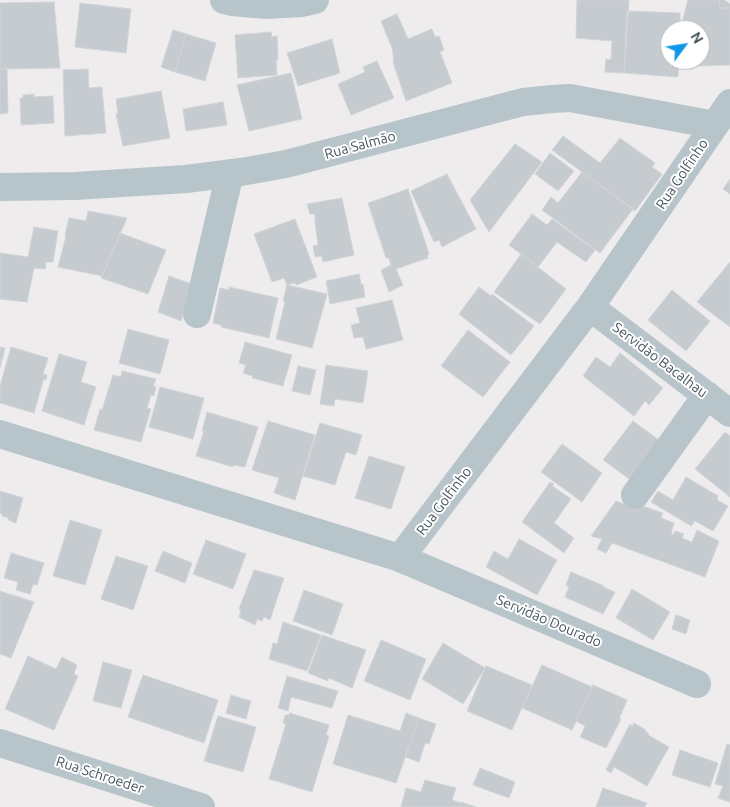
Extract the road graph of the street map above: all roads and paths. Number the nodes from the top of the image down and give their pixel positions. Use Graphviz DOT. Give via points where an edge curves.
graph roads {
  1 [pos="224,0"];
  2 [pos="315,0"];
  3 [pos="730,103"];
  4 [pos="715,125"];
  5 [pos="230,173"];
  6 [pos="0,187"];
  7 [pos="590,307"];
  8 [pos="197,314"];
  9 [pos="706,395"];
  10 [pos="730,413"];
  11 [pos="0,434"];
  12 [pos="635,495"];
  13 [pos="400,558"];
  14 [pos="697,684"];
  15 [pos="0,743"];
  16 [pos="201,807"];
  1 -- 2 [label="street" via="268,4"];
  3 -- 4 [label="street, Rua Golfinho"];
  4 -- 5 [label="street, Rua Salmão" via="570,98 552,98 523,102 286,164"];
  4 -- 7 [label="street, Rua Golfinho"];
  5 -- 6 [label="street, Rua Salmão" via="75,186"];
  5 -- 8 [label="street"];
  7 -- 9 [label="street, Servidão Bacalhau"];
  7 -- 13 [label="street, Rua Golfinho"];
  9 -- 10 [label="street, Servidão Bacalhau"];
  9 -- 12 [label="street"];
  11 -- 13 [label="street"];
  13 -- 14 [label="street, Servidão Dourado"];
  15 -- 16 [label="street, Rua Schroeder"];
}
